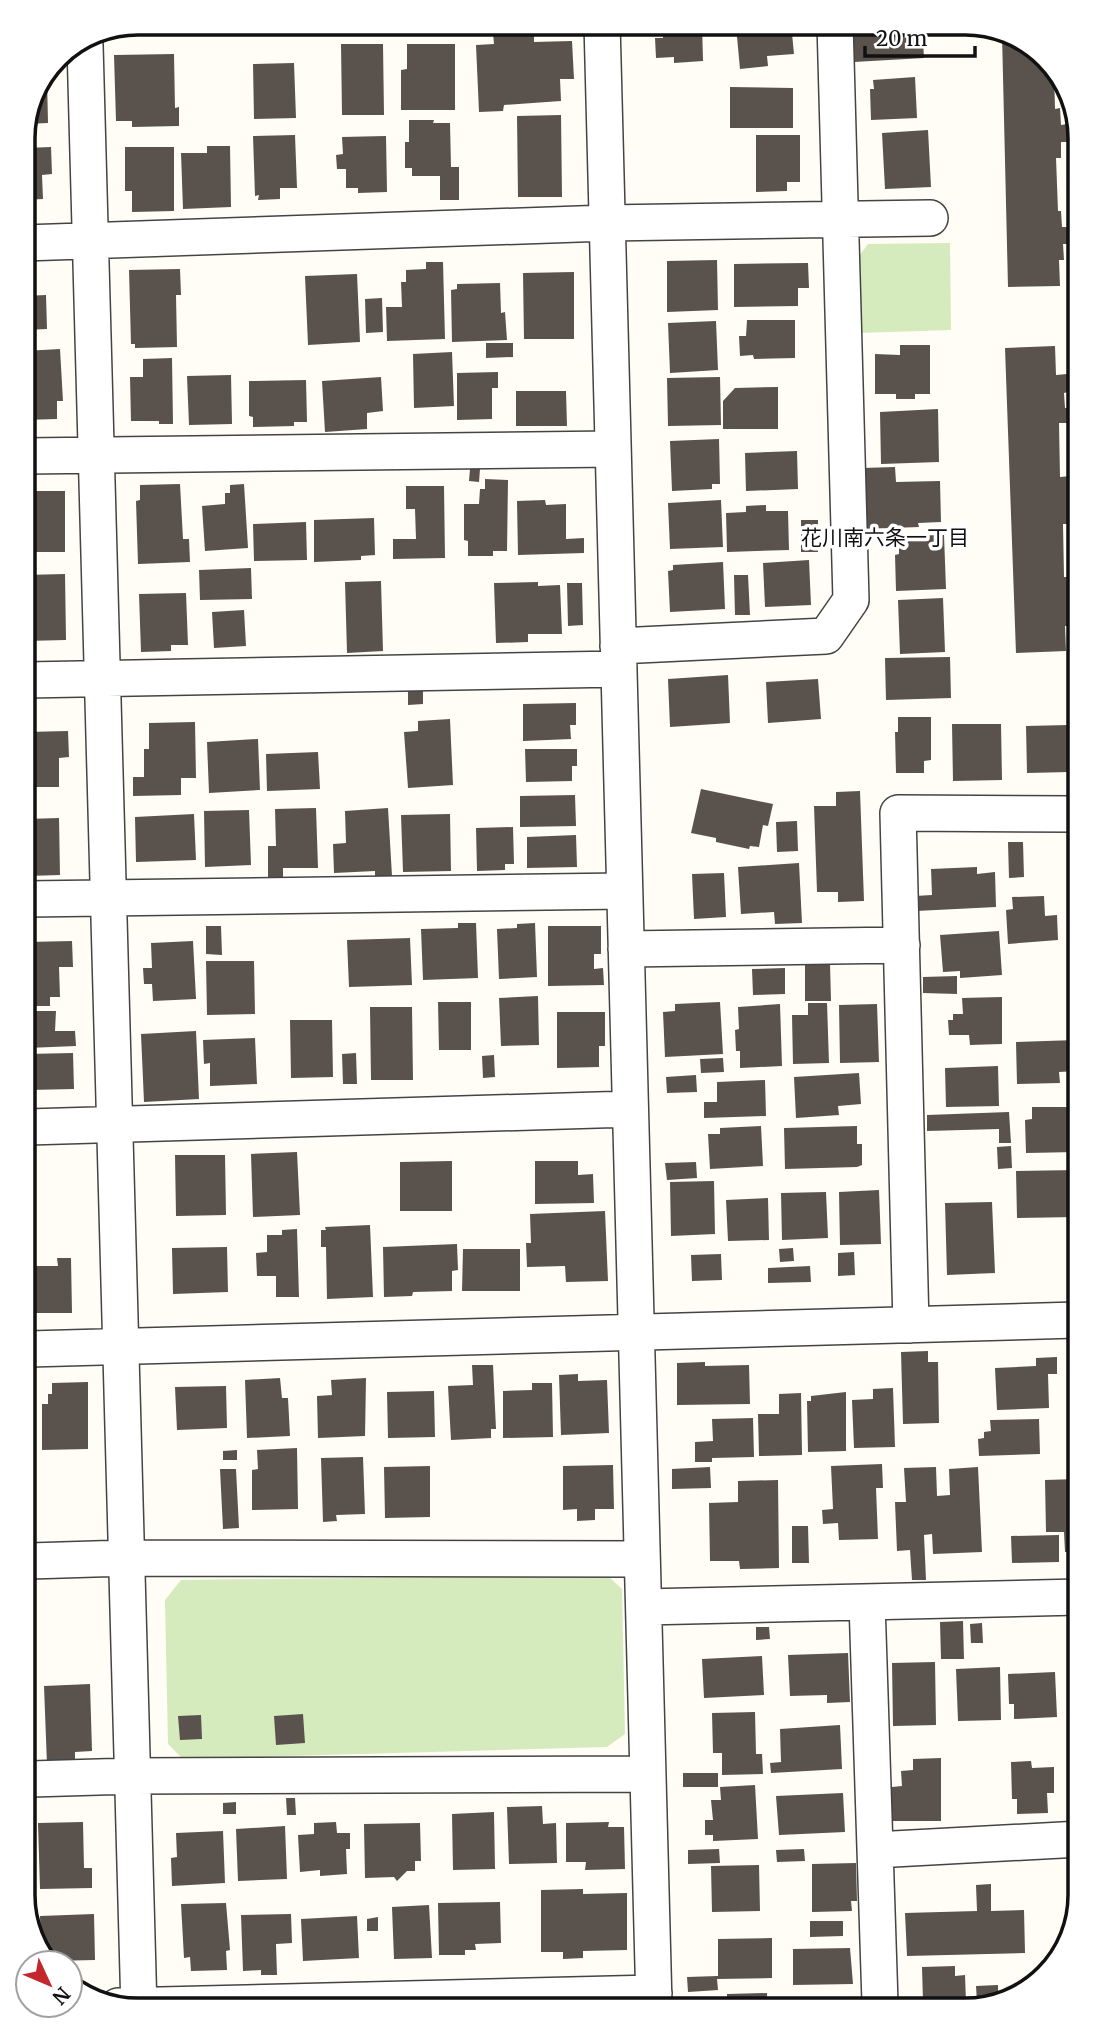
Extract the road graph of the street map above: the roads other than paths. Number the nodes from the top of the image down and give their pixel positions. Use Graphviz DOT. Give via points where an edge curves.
graph roads {
  1 [pos="601,35"];
  2 [pos="835,35"];
  3 [pos="85,50"];
  4 [pos="929,218"];
  5 [pos="840,219"];
  6 [pos="607,223"];
  7 [pos="90,242"];
  8 [pos="35,243"];
  9 [pos="613,449"];
  10 [pos="96,454"];
  11 [pos="35,456"];
  12 [pos="618,658"];
  13 [pos="102,678"];
  14 [pos="35,680"];
  15 [pos="1068,814"];
  16 [pos="624,891"];
  17 [pos="108,897"];
  18 [pos="35,899"];
  19 [pos="902,945"];
  20 [pos="626,950"];
  21 [pos="630,1110"];
  22 [pos="114,1125"];
  23 [pos="35,1127"];
  24 [pos="1068,1320"];
  25 [pos="911,1325"];
  26 [pos="636,1332"];
  27 [pos="120,1346"];
  28 [pos="35,1349"];
  29 [pos="126,1558"];
  30 [pos="642,1559"];
  31 [pos="35,1561"];
  32 [pos="1068,1597"];
  33 [pos="867,1602"];
  34 [pos="644,1607"];
  35 [pos="648,1774"];
  36 [pos="132,1776"];
  37 [pos="35,1780"];
  38 [pos="1068,1840"];
  39 [pos="875,1850"];
  40 [pos="132,1998"];
  41 [pos="654,1998"];
  42 [pos="880,1998"];
  1 -- 6 [label="street"];
  2 -- 5 [label="street"];
  3 -- 7 [label="street"];
  4 -- 5 [label="street"];
  5 -- 6 [label="street"];
  5 -- 12 [label="street" via="850,600 826,636"];
  6 -- 7 [label="street"];
  6 -- 9 [label="street"];
  7 -- 8 [label="street"];
  7 -- 10 [label="street"];
  9 -- 10 [label="street"];
  9 -- 12 [label="street"];
  10 -- 11 [label="street"];
  10 -- 13 [label="street"];
  12 -- 13 [label="street"];
  12 -- 16 [label="street"];
  13 -- 14 [label="street"];
  13 -- 17 [label="street"];
  15 -- 19 [label="street" via="898,813"];
  16 -- 17 [label="street"];
  16 -- 20 [label="street"];
  17 -- 18 [label="street"];
  17 -- 22 [label="street"];
  19 -- 20 [label="street"];
  19 -- 25 [label="street"];
  20 -- 21 [label="street"];
  21 -- 22 [label="street"];
  21 -- 26 [label="street"];
  22 -- 23 [label="street"];
  22 -- 27 [label="street"];
  24 -- 25 [label="street"];
  25 -- 26 [label="street"];
  26 -- 27 [label="street"];
  26 -- 30 [label="street"];
  27 -- 28 [label="street"];
  27 -- 29 [label="street"];
  29 -- 30 [label="street"];
  29 -- 31 [label="street"];
  29 -- 36 [label="street"];
  30 -- 34 [label="street"];
  32 -- 33 [label="street"];
  33 -- 34 [label="street"];
  33 -- 39 [label="street"];
  34 -- 35 [label="street"];
  35 -- 36 [label="street"];
  35 -- 41 [label="street"];
  36 -- 37 [label="street"];
  36 -- 40 [label="street"];
  38 -- 39 [label="street"];
  39 -- 42 [label="street"];
}
